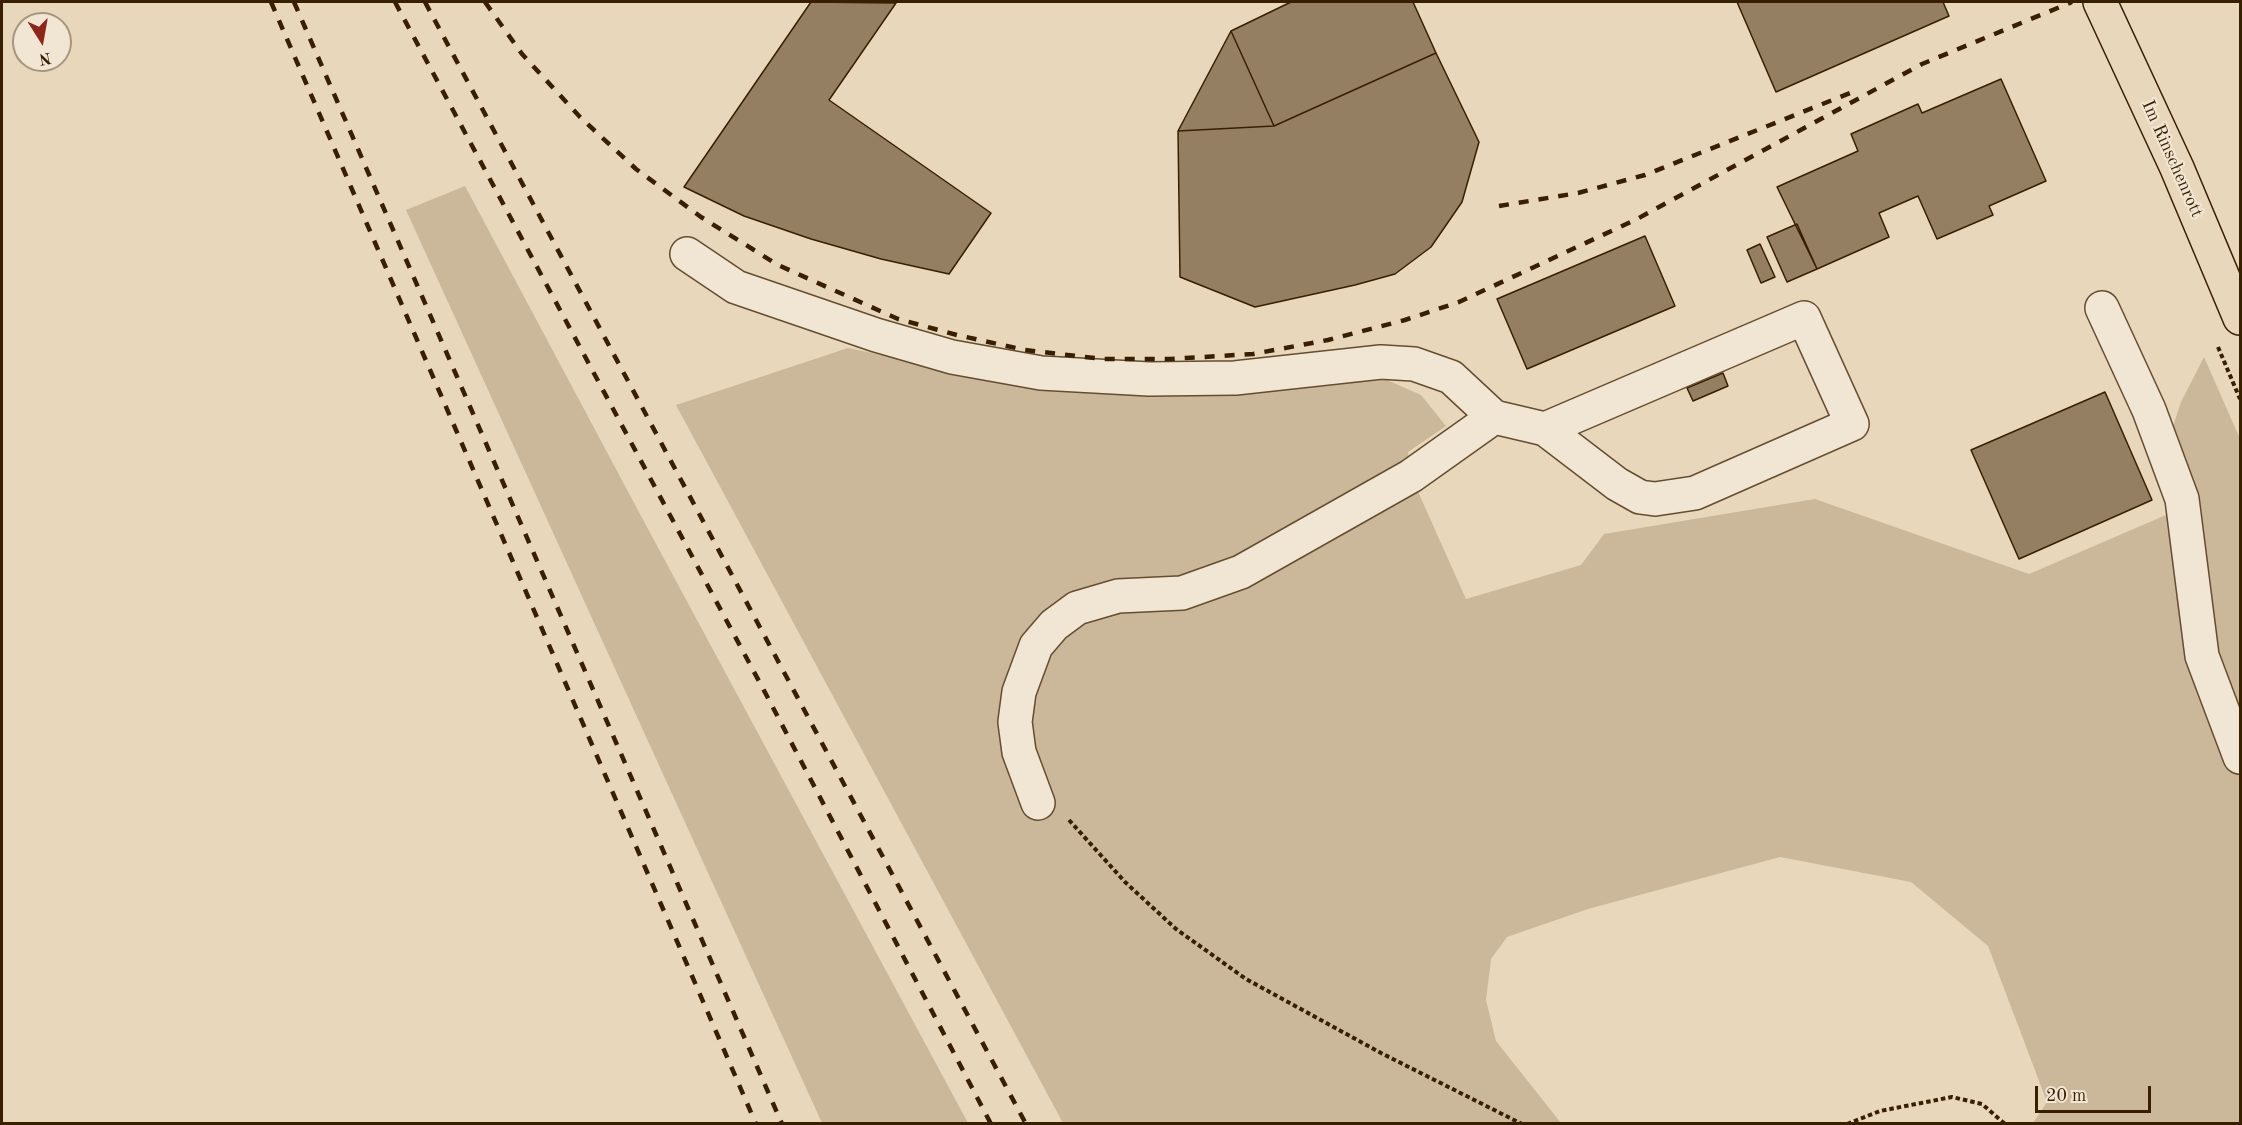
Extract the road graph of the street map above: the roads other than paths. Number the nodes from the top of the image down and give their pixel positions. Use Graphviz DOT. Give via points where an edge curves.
graph roads {
  1 [pos="2100,2"];
  2 [pos="687,254"];
  3 [pos="2102,308"];
  4 [pos="2241,318"];
  5 [pos="1494,417"];
  6 [pos="1545,429"];
  7 [pos="2241,757"];
  8 [pos="1050,807"];
  1 -- 4 [label="main road, Im Rinschenrott"];
  2 -- 5 [label="lane" via="736,287 876,335 963,359 1041,374 1158,380 1235,378 1381,362 1414,364 1451,376"];
  3 -- 7 [label="lane" via="2149,410 2182,499 2202,656"];
  5 -- 6 [label="lane"];
  5 -- 8 [label="lane" via="1411,476 1241,572 1182,593 1102,599 1077,608 1054,625 1030,659 1016,715 1019,752"];
  6 -- 6 [label="lane" via="1804,318 1852,424 1695,493 1655,499 1640,497 1617,484"];
}
